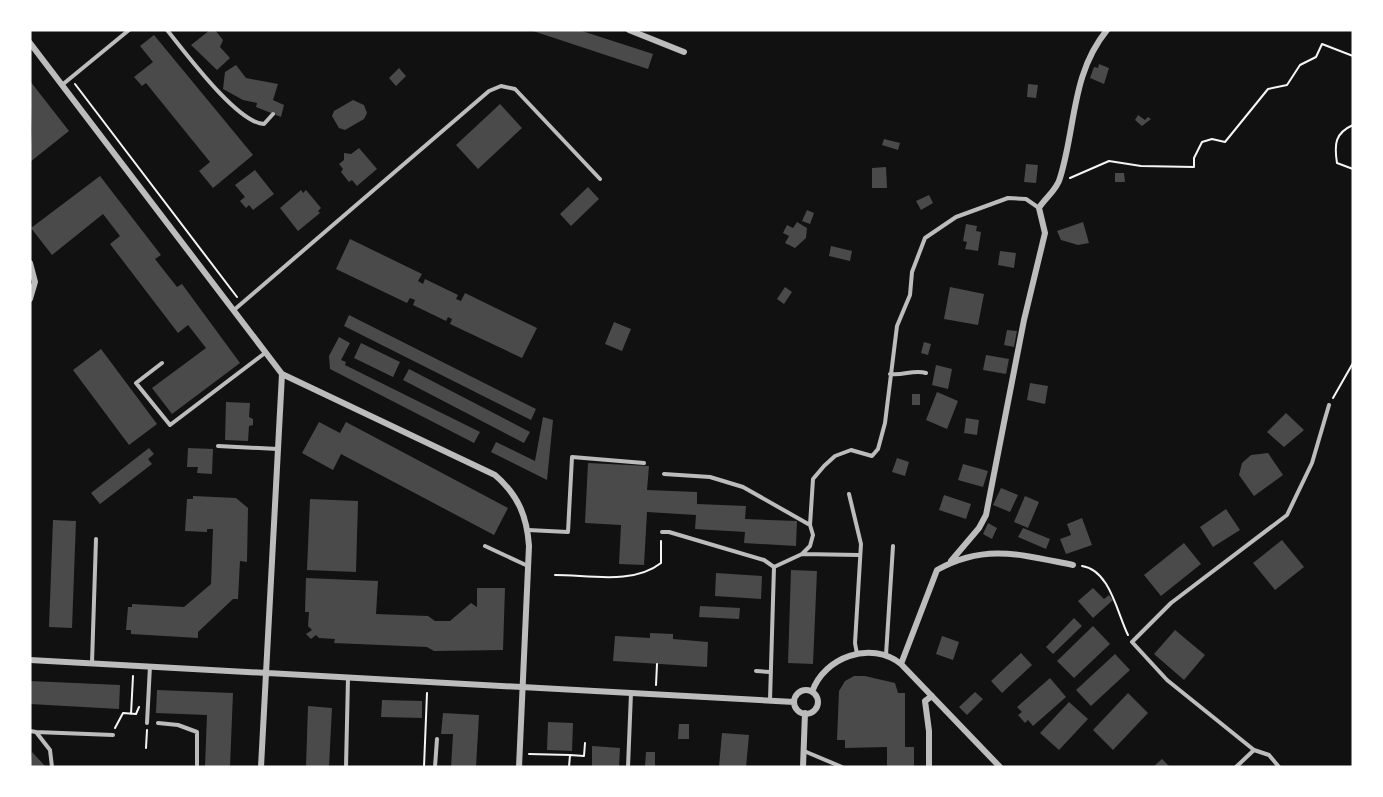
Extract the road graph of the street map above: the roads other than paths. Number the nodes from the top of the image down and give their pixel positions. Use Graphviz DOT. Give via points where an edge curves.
graph roads {
  1 [pos="129,30"];
  2 [pos="166,30"];
  3 [pos="629,30"];
  4 [pos="1107,30"];
  5 [pos="30,43"];
  6 [pos="684,52"];
  7 [pos="62,85"];
  8 [pos="273,114"];
  9 [pos="600,179"];
  10 [pos="1039,208"];
  11 [pos="30,263"];
  12 [pos="30,299"];
  13 [pos="234,311"];
  14 [pos="265,353"];
  15 [pos="162,363"];
  16 [pos="926,373"];
  17 [pos="282,374"];
  18 [pos="890,374"];
  19 [pos="1329,405"];
  20 [pos="218,446"];
  21 [pos="279,449"];
  22 [pos="644,463"];
  23 [pos="664,474"];
  24 [pos="849,494"];
  25 [pos="810,525"];
  26 [pos="528,530"];
  27 [pos="662,532"];
  28 [pos="96,539"];
  29 [pos="485,546"];
  30 [pos="893,546"];
  31 [pos="802,554"];
  32 [pos="859,555"];
  33 [pos="951,561"];
  34 [pos="1073,565"];
  35 [pos="529,567"];
  36 [pos="774,567"];
  37 [pos="857,654"];
  38 [pos="886,655"];
  39 [pos="30,660"];
  40 [pos="92,663"];
  41 [pos="901,664"];
  42 [pos="150,666"];
  43 [pos="756,671"];
  44 [pos="267,672"];
  45 [pos="771,672"];
  46 [pos="348,676"];
  47 [pos="522,686"];
  48 [pos="631,692"];
  49 [pos="813,692"];
  50 [pos="932,696"];
  51 [pos="770,700"];
  52 [pos="794,702"];
  53 [pos="805,713"];
  54 [pos="147,723"];
  55 [pos="158,723"];
  56 [pos="30,731"];
  57 [pos="36,732"];
  58 [pos="113,735"];
  59 [pos="437,739"];
  60 [pos="1254,750"];
  61 [pos="803,751"];
  62 [pos="833,765"];
  63 [pos="52,767"];
  64 [pos="196,767"];
  65 [pos="261,767"];
  66 [pos="346,767"];
  67 [pos="435,767"];
  68 [pos="519,767"];
  69 [pos="628,767"];
  70 [pos="803,767"];
  71 [pos="842,767"];
  72 [pos="928,767"];
  73 [pos="1000,767"];
  74 [pos="1236,767"];
  75 [pos="1279,767"];
  1 -- 7 [label="lane"];
  2 -- 8 [label="lane" via="243,116 264,124"];
  3 -- 6 [label="street"];
  4 -- 10 [label="street" via="1095,45 1081,76 1060,182"];
  5 -- 7 [label="street"];
  7 -- 13 [label="street"];
  9 -- 13 [label="lane" via="515,88 501,86 489,91"];
  10 -- 18 [label="lane" via="1026,199 1008,198 956,217 925,238 897,326"];
  10 -- 33 [label="street" via="1045,233 986,515"];
  11 -- 12 [label="street" via="35,282"];
  13 -- 14 [label="street"];
  14 -- 15 [label="lane" via="170,425 136,383"];
  14 -- 17 [label="street"];
  16 -- 18 [label="lane" via="919,370"];
  17 -- 21 [label="street"];
  17 -- 26 [label="street" via="495,475 516,497"];
  18 -- 25 [label="lane" via="878,449 872,456 851,450 824,466 813,479"];
  19 -- 60 [label="lane" via="1312,463 1287,515 1171,603 1132,642 1167,680"];
  20 -- 21 [label="lane"];
  21 -- 44 [label="street"];
  22 -- 26 [label="lane" via="572,457 568,532"];
  23 -- 25 [label="lane" via="710,477 743,487"];
  24 -- 32 [label="lane" via="861,544"];
  25 -- 31 [label="lane" via="810,546"];
  26 -- 35 [label="street"];
  27 -- 36 [label="lane" via="764,560"];
  28 -- 40 [label="lane"];
  29 -- 35 [label="lane"];
  30 -- 38 [label="lane"];
  31 -- 32 [label="lane"];
  31 -- 36 [label="lane"];
  32 -- 37 [label="lane"];
  33 -- 34 [label="street" via="994,548"];
  33 -- 41 [label="street" via="937,570"];
  35 -- 47 [label="street"];
  36 -- 45 [label="lane"];
  37 -- 38 [label="street"];
  37 -- 49 [label="street" via="826,667"];
  38 -- 41 [label="street"];
  39 -- 40 [label="street"];
  40 -- 42 [label="street"];
  41 -- 50 [label="street"];
  42 -- 44 [label="street"];
  42 -- 54 [label="lane"];
  43 -- 45 [label="lane"];
  44 -- 46 [label="street"];
  44 -- 65 [label="street"];
  45 -- 51 [label="lane"];
  46 -- 47 [label="street"];
  46 -- 66 [label="lane"];
  47 -- 48 [label="street"];
  47 -- 68 [label="street"];
  48 -- 51 [label="street"];
  48 -- 69 [label="lane"];
  49 -- 52 [label="street" via="799,692"];
  49 -- 53 [label="street" via="818,704 812,712"];
  50 -- 72 [label="street" via="925,701"];
  50 -- 73 [label="street"];
  51 -- 52 [label="street"];
  52 -- 53 [label="street"];
  53 -- 61 [label="street"];
  55 -- 64 [label="lane" via="178,724 197,732"];
  56 -- 57 [label="lane"];
  57 -- 58 [label="lane"];
  57 -- 63 [label="lane" via="50,750"];
  59 -- 67 [label="lane"];
  60 -- 74 [label="lane"];
  60 -- 75 [label="lane" via="1269,755"];
  61 -- 62 [label="lane"];
  61 -- 70 [label="street"];
  62 -- 71 [label="lane"];
}
